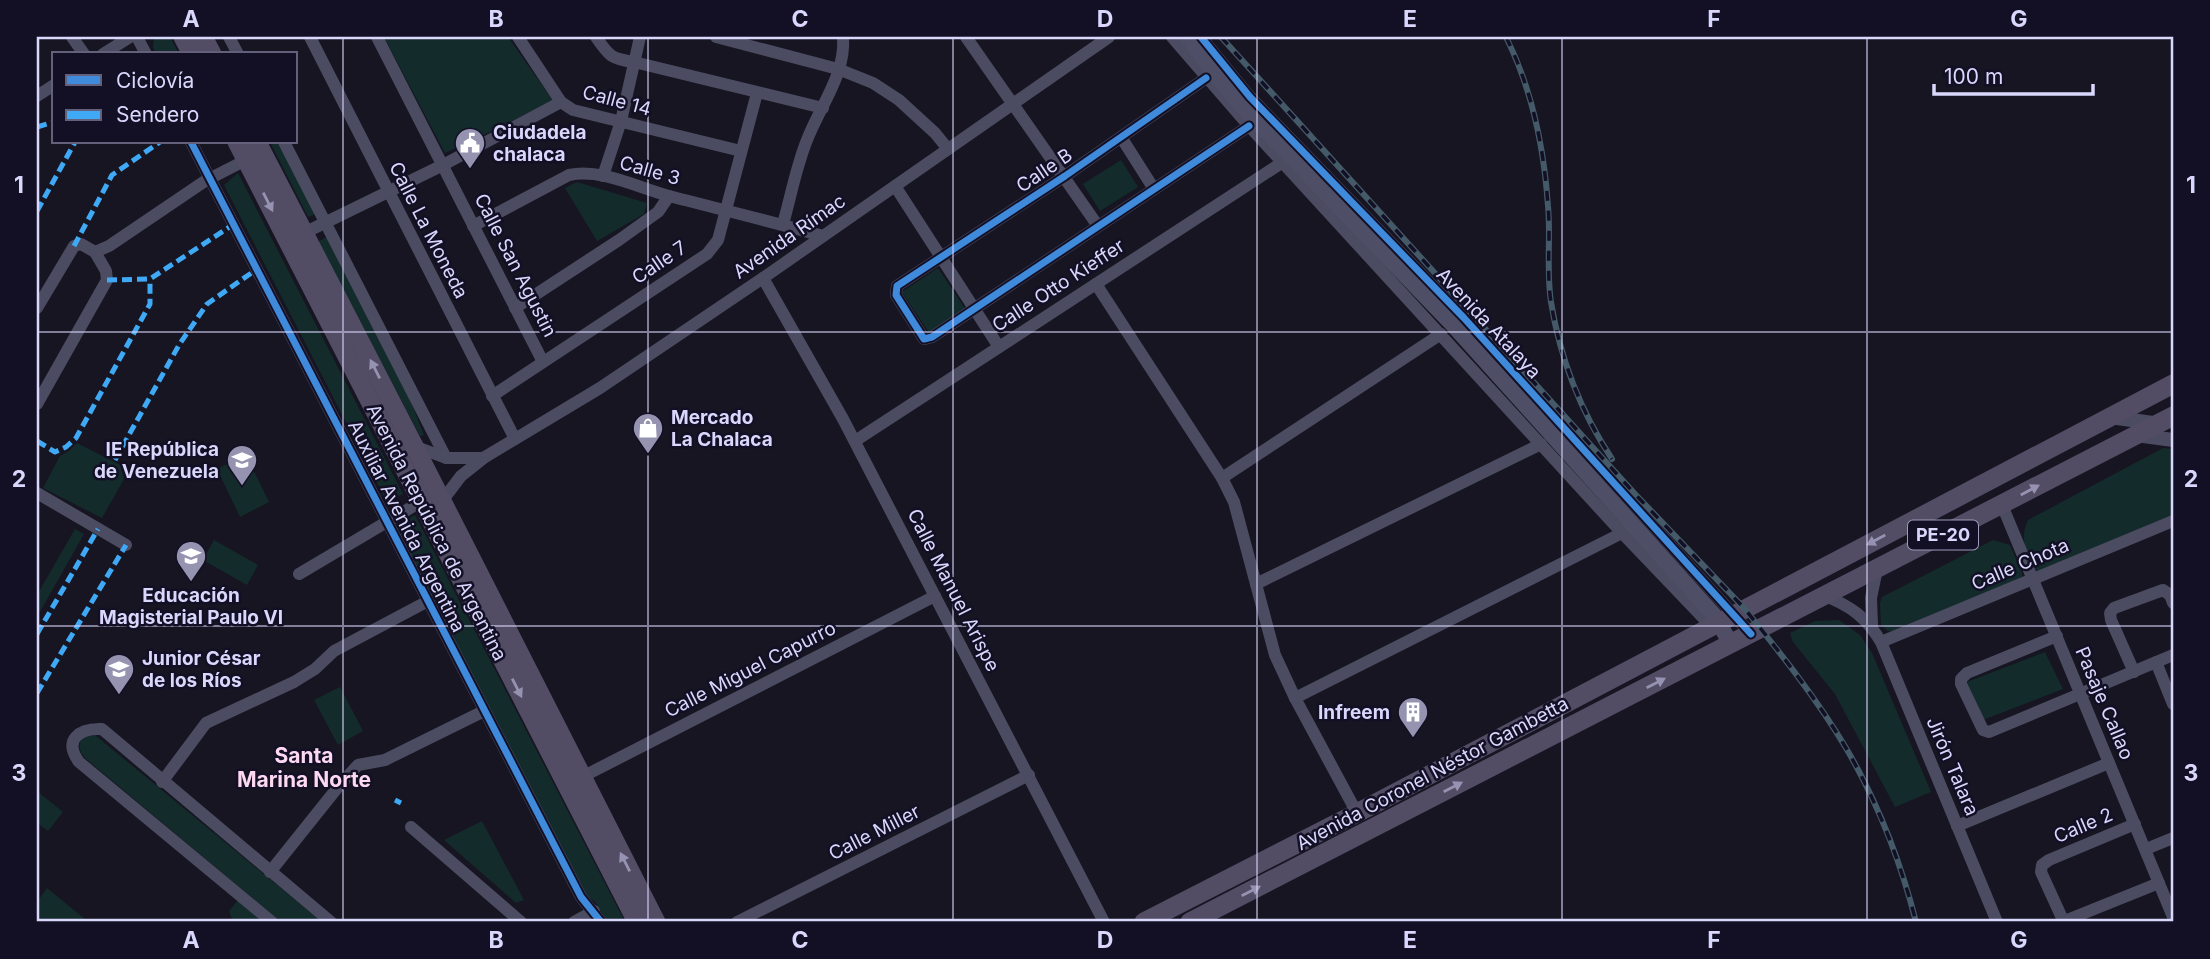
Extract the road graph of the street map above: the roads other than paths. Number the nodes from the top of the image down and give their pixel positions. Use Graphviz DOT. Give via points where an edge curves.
graph roads {
  1 [pos="72,37"];
  2 [pos="130,37"];
  3 [pos="310,37"];
  4 [pos="377,37"];
  5 [pos="518,37"];
  6 [pos="596,37"];
  7 [pos="640,37"];
  8 [pos="716,37"];
  9 [pos="843,37"];
  10 [pos="965,37"];
  11 [pos="1109,37"];
  12 [pos="1172,37"];
  13 [pos="1188,37"];
  14 [pos="1201,37"];
  15 [pos="731,38"];
  16 [pos="83,52"];
  17 [pos="106,52"];
  18 [pos="634,62"];
  19 [pos="838,69"];
  20 [pos="1206,78"];
  21 [pos="52,86"];
  22 [pos="757,93"];
  23 [pos="37,96"];
  24 [pos="561,102"];
  25 [pos="1013,105"];
  26 [pos="823,108"];
  27 [pos="621,121"];
  28 [pos="1249,126"];
  29 [pos="1121,137"];
  30 [pos="192,144"];
  31 [pos="238,144"];
  32 [pos="258,144"];
  33 [pos="285,144"];
  34 [pos="948,149"];
  35 [pos="741,151"];
  36 [pos="246,160"];
  37 [pos="1283,162"];
  38 [pos="443,164"];
  39 [pos="603,176"];
  40 [pos="1065,176"];
  41 [pos="210,179"];
  42 [pos="895,187"];
  43 [pos="1154,188"];
  44 [pos="387,191"];
  45 [pos="669,196"];
  46 [pos="726,210"];
  47 [pos="325,222"];
  48 [pos="783,224"];
  49 [pos="473,226"];
  50 [pos="1098,226"];
  51 [pos="304,233"];
  52 [pos="823,236"];
  53 [pos="94,252"];
  54 [pos="940,257"];
  55 [pos="763,278"];
  56 [pos="1096,284"];
  57 [pos="37,308"];
  58 [pos="515,308"];
  59 [pos="975,309"];
  60 [pos="1441,334"];
  61 [pos="999,347"];
  62 [pos="543,362"];
  63 [pos="2173,384"];
  64 [pos="492,396"];
  65 [pos="37,404"];
  66 [pos="2110,417"];
  67 [pos="2168,422"];
  68 [pos="2134,435"];
  69 [pos="515,439"];
  70 [pos="2173,440"];
  71 [pos="855,441"];
  72 [pos="1541,444"];
  73 [pos="414,446"];
  74 [pos="485,457"];
  75 [pos="446,458"];
  76 [pos="1222,478"];
  77 [pos="37,493"];
  78 [pos="422,501"];
  79 [pos="442,501"];
  80 [pos="2002,505"];
  81 [pos="386,520"];
  82 [pos="2173,520"];
  83 [pos="1622,533"];
  84 [pos="126,545"];
  85 [pos="1877,569"];
  86 [pos="299,574"];
  87 [pos="2033,579"];
  88 [pos="1256,584"];
  89 [pos="935,596"];
  90 [pos="1825,596"];
  91 [pos="428,601"];
  92 [pos="2173,603"];
  93 [pos="1722,621"];
  94 [pos="1872,626"];
  95 [pos="1751,634"];
  96 [pos="2057,636"];
  97 [pos="1881,642"];
  98 [pos="1731,644"];
  99 [pos="2173,655"];
  100 [pos="2156,663"];
  101 [pos="2134,672"];
  102 [pos="2081,694"];
  103 [pos="1295,698"];
  104 [pos="2173,704"];
  105 [pos="484,710"];
  106 [pos="2109,763"];
  107 [pos="1028,775"];
  108 [pos="582,777"];
  109 [pos="162,782"];
  110 [pos="1357,813"];
  111 [pos="2135,824"];
  112 [pos="1957,826"];
  113 [pos="411,827"];
  114 [pos="2173,838"];
  115 [pos="2146,849"];
  116 [pos="270,872"];
  117 [pos="2159,883"];
  118 [pos="597,917"];
  119 [pos="2173,917"];
  120 [pos="272,922"];
  121 [pos="331,922"];
  122 [pos="521,922"];
  123 [pos="574,922"];
  124 [pos="637,922"];
  125 [pos="656,922"];
  126 [pos="737,922"];
  127 [pos="1104,922"];
  128 [pos="1144,922"];
  129 [pos="1190,922"];
  130 [pos="1997,922"];
  1 -- 16 [label="street"];
  2 -- 17 [label="street"];
  3 -- 44 [label="street, Calle La Moneda"];
  4 -- 38 [label="street, Calle San Agustin"];
  5 -- 24 [label="street, Calle 14"];
  6 -- 18 [label="street" via="608,55"];
  7 -- 18 [label="street"];
  8 -- 15 [label="street"];
  9 -- 19 [label="street"];
  10 -- 25 [label="street"];
  11 -- 25 [label="street, Avenida Rímac"];
  12 -- 20 [label="street, Avenida Atalaya"];
  13 -- 93 [label="main road, Avenida Atalaya" via="1241,105 1453,325"];
  14 -- 93 [label="street, Avenida Atalaya" via="1250,97 1464,318"];
  15 -- 19 [label="street"];
  18 -- 22 [label="street"];
  18 -- 27 [label="street"];
  19 -- 26 [label="street"];
  19 -- 34 [label="street" via="899,100"];
  20 -- 28 [label="street, Avenida Atalaya"];
  20 -- 29 [label="street, Calle B"];
  21 -- 23 [label="street"];
  22 -- 26 [label="street"];
  22 -- 35 [label="street, Calle 7"];
  24 -- 27 [label="street, Calle 14" via="573,110"];
  24 -- 38 [label="street"];
  25 -- 34 [label="street, Avenida Rímac"];
  25 -- 40 [label="street"];
  26 -- 48 [label="street" via="801,157"];
  27 -- 35 [label="street, Calle 14"];
  27 -- 39 [label="street"];
  28 -- 37 [label="street, Avenida Atalaya"];
  28 -- 43 [label="street"];
  29 -- 40 [label="street, Calle B"];
  29 -- 43 [label="street"];
  30 -- 41 [label="street, Auxiliar Avenida Argentina"];
  31 -- 36 [label="main road, Avenida República de Argentina"];
  32 -- 51 [label="main road, Avenida República de Argentina"];
  33 -- 47 [label="street"];
  34 -- 42 [label="street, Avenida Rímac"];
  35 -- 46 [label="street, Calle 7"];
  36 -- 41 [label="street"];
  36 -- 78 [label="main road, Avenida República de Argentina, one-way"];
  37 -- 56 [label="street, Calle Otto Kieffer"];
  37 -- 60 [label="street, Avenida Atalaya"];
  38 -- 44 [label="street"];
  38 -- 49 [label="street, Calle San Agustin"];
  39 -- 45 [label="street, Calle 3"];
  39 -- 49 [label="street, Calle 3" via="569,175"];
  40 -- 50 [label="street"];
  40 -- 54 [label="street, Calle B"];
  41 -- 53 [label="street"];
  41 -- 81 [label="street, Auxiliar Avenida Argentina"];
  42 -- 52 [label="street, Avenida Rímac"];
  42 -- 54 [label="street"];
  43 -- 50 [label="street"];
  44 -- 47 [label="street"];
  44 -- 64 [label="street, Calle La Moneda"];
  45 -- 46 [label="street, Calle 3"];
  45 -- 58 [label="street" via="658,212"];
  46 -- 48 [label="street, Calle 3"];
  46 -- 62 [label="street, Calle 7" via="718,240 706,254"];
  47 -- 51 [label="street"];
  47 -- 75 [label="street"];
  48 -- 52 [label="street, Calle 3"];
  49 -- 58 [label="street, Calle San Agustin"];
  50 -- 59 [label="street"];
  73 -- 51 [label="main road, Avenida República de Argentina, one-way"];
  52 -- 55 [label="street, Avenida Rímac"];
  53 -- 57 [label="street" via="81,244 74,246"];
  53 -- 65 [label="street" via="107,280"];
  54 -- 59 [label="street"];
  54 -- 59 [label="street, Calle B" via="897,286 896,295 924,338"];
  55 -- 69 [label="street, Avenida Rímac" via="600,388"];
  55 -- 71 [label="street, Calle Manuel Arispe"];
  56 -- 61 [label="street, Calle Otto Kieffer"];
  56 -- 76 [label="street"];
  58 -- 62 [label="street, Calle San Agustin"];
  59 -- 61 [label="street"];
  60 -- 72 [label="street, Avenida Atalaya"];
  60 -- 76 [label="street"];
  61 -- 71 [label="street, Calle Otto Kieffer"];
  62 -- 64 [label="street, Calle 7"];
  63 -- 66 [label="main road, PE-20"];
  64 -- 69 [label="street, Calle La Moneda"];
  66 -- 67 [label="street"];
  66 -- 93 [label="main road, PE-20, one-way"];
  67 -- 68 [label="main road, PE-20"];
  68 -- 70 [label="street"];
  80 -- 68 [label="main road, PE-20, one-way"];
  69 -- 74 [label="street, Avenida Rímac"];
  71 -- 89 [label="street, Calle Manuel Arispe"];
  72 -- 83 [label="street, Avenida Atalaya"];
  72 -- 88 [label="street"];
  73 -- 75 [label="street, Avenida Rímac"];
  73 -- 79 [label="main road, Avenida República de Argentina"];
  74 -- 75 [label="street, Avenida Rímac"];
  74 -- 79 [label="street, Avenida Rímac"];
  76 -- 88 [label="street" via="1234,502"];
  77 -- 84 [label="street"];
  78 -- 81 [label="street"];
  78 -- 124 [label="main road, Avenida República de Argentina, one-way"];
  79 -- 108 [label="main road, Avenida República de Argentina"];
  80 -- 85 [label="main road, PE-20"];
  80 -- 87 [label="street, Pasaje Callao"];
  81 -- 86 [label="street"];
  81 -- 91 [label="street, Auxiliar Avenida Argentina"];
  82 -- 87 [label="street, Calle Chota"];
  83 -- 93 [label="street, Avenida Atalaya"];
  83 -- 103 [label="street"];
  85 -- 90 [label="main road, PE-20"];
  85 -- 94 [label="street"];
  87 -- 96 [label="street, Pasaje Callao"];
  87 -- 97 [label="street, Calle Chota"];
  88 -- 103 [label="street" via="1275,655"];
  89 -- 107 [label="street, Calle Manuel Arispe"];
  89 -- 108 [label="street, Calle Miguel Capurro"];
  90 -- 94 [label="street, Jirón Talara" via="1852,607"];
  90 -- 95 [label="main road, PE-20"];
  91 -- 105 [label="street, Auxiliar Avenida Argentina"];
  91 -- 109 [label="street" via="334,651 293,682 206,723"];
  92 -- 101 [label="street" via="2163,590 2110,613"];
  93 -- 95 [label="street, Avenida Atalaya"];
  93 -- 98 [label="main road, Avenida Atalaya"];
  93 -- 110 [label="main road, Avenida Coronel Néstor Gambetta"];
  94 -- 97 [label="street, Jirón Talara"];
  95 -- 98 [label="main road, PE-20"];
  96 -- 102 [label="street, Pasaje Callao"];
  96 -- 102 [label="street" via="1967,673 1961,679 1966,694 1980,726 1989,732"];
  97 -- 112 [label="street, Jirón Talara"];
  129 -- 98 [label="main road, Avenida Coronel Néstor Gambetta, one-way"];
  99 -- 100 [label="street"];
  100 -- 101 [label="street"];
  100 -- 104 [label="street"];
  101 -- 102 [label="street"];
  102 -- 106 [label="street, Pasaje Callao"];
  103 -- 110 [label="street"];
  105 -- 116 [label="street" via="385,760 358,765"];
  105 -- 118 [label="street, Auxiliar Avenida Argentina" via="581,897"];
  106 -- 111 [label="street, Pasaje Callao"];
  106 -- 112 [label="street"];
  107 -- 126 [label="street, Calle Miller"];
  107 -- 127 [label="street, Calle Manuel Arispe"];
  125 -- 108 [label="main road, Avenida República de Argentina, one-way"];
  109 -- 116 [label="street"];
  109 -- 120 [label="street" via="102,729 86,730 74,739 79,762"];
  110 -- 128 [label="main road, Avenida Coronel Néstor Gambetta"];
  111 -- 115 [label="street, Pasaje Callao"];
  111 -- 117 [label="street, Calle 2" via="2049,860 2041,872 2067,920"];
  112 -- 130 [label="street, Jirón Talara"];
  113 -- 122 [label="street"];
  114 -- 115 [label="street"];
  115 -- 117 [label="street, Pasaje Callao"];
  116 -- 121 [label="street"];
  117 -- 119 [label="street, Pasaje Callao"];
  118 -- 123 [label="street"];
}
